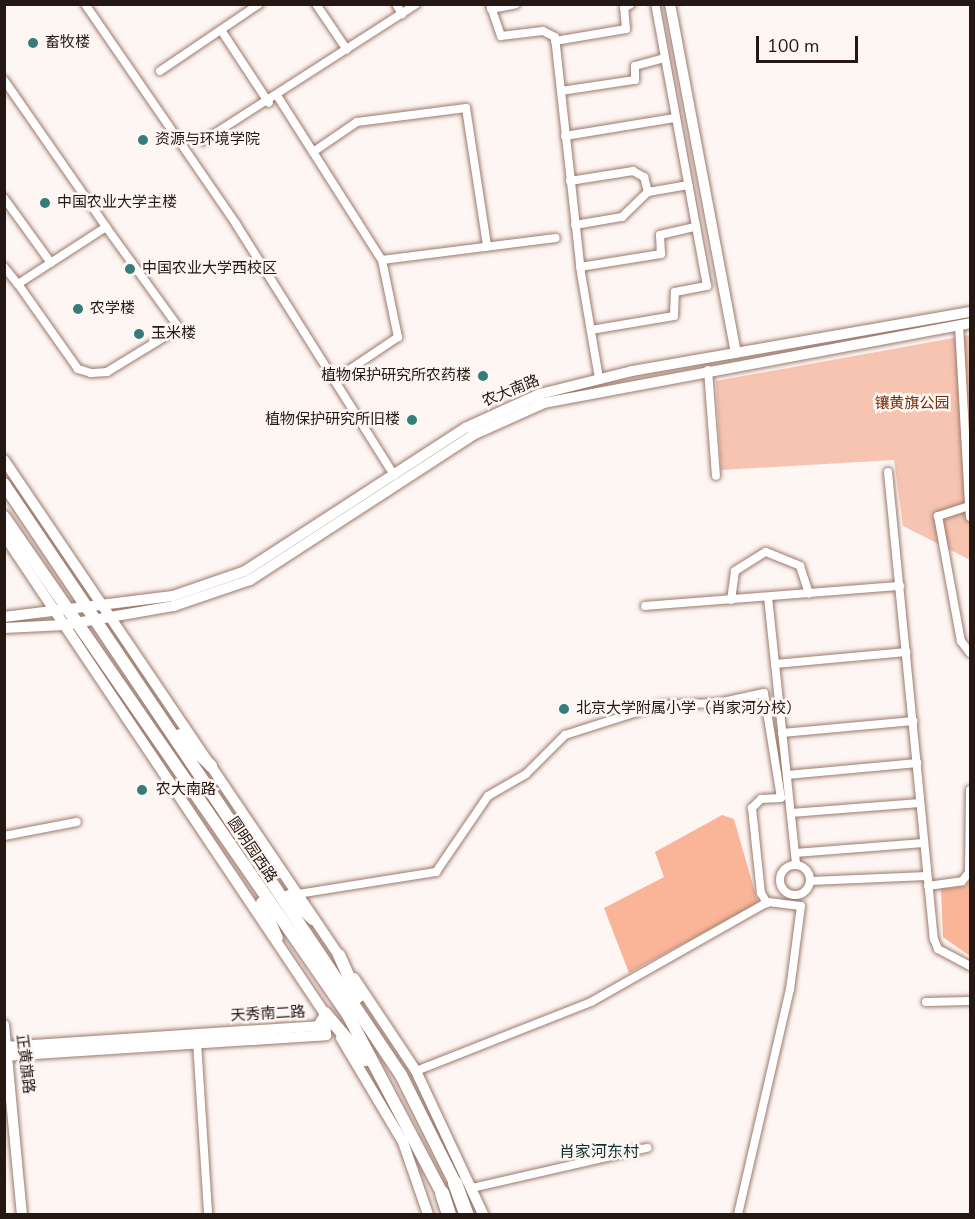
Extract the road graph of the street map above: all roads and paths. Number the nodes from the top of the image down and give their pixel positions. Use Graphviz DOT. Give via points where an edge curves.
graph roads {
  1 [pos="85,4"];
  2 [pos="259,4"];
  3 [pos="316,4"];
  4 [pos="396,4"];
  5 [pos="416,4"];
  6 [pos="516,4"];
  7 [pos="631,4"];
  8 [pos="655,4"];
  9 [pos="670,4"];
  10 [pos="491,7"];
  11 [pos="402,14"];
  12 [pos="220,30"];
  13 [pos="555,41"];
  14 [pos="347,50"];
  15 [pos="664,58"];
  16 [pos="160,71"];
  17 [pos="4,80"];
  18 [pos="561,91"];
  19 [pos="278,97"];
  20 [pos="269,103"];
  21 [pos="675,118"];
  22 [pos="565,136"];
  23 [pos="203,141"];
  24 [pos="313,152"];
  25 [pos="570,181"];
  26 [pos="688,185"];
  27 [pos="648,192"];
  28 [pos="4,198"];
  29 [pos="575,225"];
  30 [pos="106,227"];
  31 [pos="696,227"];
  32 [pos="556,238"];
  33 [pos="487,246"];
  34 [pos="382,260"];
  35 [pos="51,263"];
  36 [pos="4,267"];
  37 [pos="580,267"];
  38 [pos="18,284"];
  39 [pos="970,312"];
  40 [pos="970,322"];
  41 [pos="959,325"];
  42 [pos="591,330"];
  43 [pos="736,353"];
  44 [pos="708,369"];
  45 [pos="599,378"];
  46 [pos="334,380"];
  47 [pos="4,460"];
  48 [pos="888,472"];
  49 [pos="394,475"];
  50 [pos="716,476"];
  51 [pos="4,484"];
  52 [pos="969,506"];
  53 [pos="4,517"];
  54 [pos="970,517"];
  55 [pos="4,535"];
  56 [pos="900,586"];
  57 [pos="809,594"];
  58 [pos="768,597"];
  59 [pos="731,600"];
  60 [pos="645,606"];
  61 [pos="108,612"];
  62 [pos="95,615"];
  63 [pos="71,616"];
  64 [pos="4,617"];
  65 [pos="64,625"];
  66 [pos="4,628"];
  67 [pos="906,652"];
  68 [pos="970,653"];
  69 [pos="776,664"];
  70 [pos="157,712"];
  71 [pos="913,721"];
  72 [pos="782,733"];
  73 [pos="917,763"];
  74 [pos="211,766"];
  75 [pos="787,775"];
  76 [pos="970,790"];
  77 [pos="920,803"];
  78 [pos="791,813"];
  79 [pos="77,822"];
  80 [pos="4,836"];
  81 [pos="924,843"];
  82 [pos="795,853"];
  83 [pos="796,865"];
  84 [pos="927,876"];
  85 [pos="273,877"];
  86 [pos="811,881"];
  87 [pos="254,882"];
  88 [pos="928,886"];
  89 [pos="298,894"];
  90 [pos="799,895"];
  91 [pos="767,903"];
  92 [pos="801,906"];
  93 [pos="313,918"];
  94 [pos="277,938"];
  95 [pos="339,955"];
  96 [pos="970,966"];
  97 [pos="970,1001"];
  98 [pos="926,1002"];
  99 [pos="325,1013"];
  100 [pos="4,1025"];
  101 [pos="375,1036"];
  102 [pos="197,1042"];
  103 [pos="7,1051"];
  104 [pos="416,1071"];
  105 [pos="409,1122"];
  106 [pos="647,1148"];
  107 [pos="455,1183"];
  108 [pos="472,1188"];
  109 [pos="442,1193"];
  110 [pos="22,1215"];
  111 [pos="208,1215"];
  112 [pos="428,1215"];
  113 [pos="449,1215"];
  114 [pos="466,1215"];
  115 [pos="483,1215"];
  116 [pos="738,1215"];
  1 -- 46 [label="street"];
  2 -- 12 [label="street"];
  3 -- 14 [label="street"];
  4 -- 11 [label="street"];
  5 -- 11 [label="street"];
  6 -- 10 [label="street"];
  7 -- 13 [label="street" via="624,8 626,29"];
  8 -- 15 [label="street"];
  9 -- 43 [label="street"];
  10 -- 13 [label="street" via="501,36 543,31"];
  11 -- 14 [label="street"];
  12 -- 16 [label="street"];
  12 -- 20 [label="street"];
  13 -- 18 [label="street"];
  14 -- 19 [label="street"];
  15 -- 18 [label="street" via="635,66 635,80"];
  15 -- 21 [label="street"];
  17 -- 30 [label="street"];
  18 -- 22 [label="street"];
  19 -- 20 [label="street"];
  19 -- 24 [label="street"];
  20 -- 23 [label="street"];
  21 -- 22 [label="street"];
  21 -- 26 [label="street"];
  22 -- 25 [label="street"];
  24 -- 33 [label="street" via="357,122 466,108"];
  24 -- 34 [label="street"];
  25 -- 27 [label="street" via="633,171 644,177"];
  25 -- 29 [label="street"];
  26 -- 27 [label="street"];
  26 -- 31 [label="street"];
  27 -- 29 [label="street" via="621,218"];
  28 -- 35 [label="street"];
  29 -- 37 [label="street"];
  30 -- 35 [label="street"];
  30 -- 38 [label="street" via="179,328 107,372 92,373 78,369"];
  31 -- 37 [label="street" via="660,235 661,254"];
  31 -- 42 [label="street" via="707,286 675,291 674,315"];
  32 -- 33 [label="street"];
  33 -- 34 [label="street"];
  34 -- 46 [label="street" via="398,337"];
  35 -- 38 [label="street"];
  36 -- 38 [label="street"];
  37 -- 42 [label="street"];
  39 -- 43 [label="street, 农大南路"];
  40 -- 41 [label="street, 农大南路"];
  41 -- 44 [label="street, 农大南路"];
  41 -- 52 [label="street"];
  42 -- 45 [label="street"];
  43 -- 45 [label="street, 农大南路"];
  44 -- 50 [label="street"];
  44 -- 61 [label="street, 农大南路" via="584,392 519,412 473,435 250,580 174,606"];
  45 -- 49 [label="street, 农大南路" via="490,414"];
  46 -- 49 [label="street"];
  47 -- 61 [label="street, 圆明园西路"];
  48 -- 56 [label="street"];
  49 -- 61 [label="street, 农大南路" via="245,571 172,596"];
  51 -- 62 [label="main road, 圆明园西路"];
  52 -- 54 [label="street"];
  52 -- 68 [label="street" via="938,516 961,641"];
  53 -- 63 [label="main road, 圆明园西路"];
  55 -- 63 [label="street, 圆明园西路"];
  56 -- 57 [label="street"];
  56 -- 67 [label="street"];
  57 -- 58 [label="street"];
  57 -- 59 [label="street" via="800,566 766,552 735,571"];
  58 -- 59 [label="street"];
  58 -- 69 [label="street"];
  59 -- 60 [label="street"];
  61 -- 62 [label="street"];
  61 -- 74 [label="street, 圆明园西路"];
  62 -- 63 [label="street"];
  62 -- 70 [label="main road, 圆明园西路"];
  63 -- 64 [label="street"];
  63 -- 65 [label="street"];
  63 -- 87 [label="main road, 圆明园西路"];
  65 -- 66 [label="street"];
  65 -- 94 [label="street, 圆明园西路"];
  67 -- 69 [label="street"];
  67 -- 71 [label="street"];
  69 -- 72 [label="street"];
  70 -- 74 [label="main road"];
  70 -- 85 [label="main road, 圆明园西路"];
  71 -- 72 [label="street"];
  71 -- 73 [label="street"];
  72 -- 75 [label="street"];
  73 -- 75 [label="street"];
  73 -- 77 [label="street"];
  74 -- 89 [label="street, 圆明园西路"];
  75 -- 78 [label="street"];
  76 -- 88 [label="street" via="969,873 962,881"];
  77 -- 78 [label="street"];
  77 -- 81 [label="street"];
  78 -- 82 [label="street"];
  79 -- 80 [label="street"];
  81 -- 82 [label="street"];
  81 -- 84 [label="street"];
  82 -- 83 [label="street"];
  83 -- 86 [label="street" via="805,868"];
  83 -- 90 [label="street" via="783,871 780,881 784,890"];
  84 -- 86 [label="street"];
  84 -- 88 [label="street"];
  85 -- 93 [label="main road"];
  85 -- 101 [label="main road, 圆明园西路"];
  86 -- 90 [label="street"];
  87 -- 94 [label="main road"];
  87 -- 105 [label="main road, 圆明园西路" via="348,1015"];
  88 -- 96 [label="street" via="938,949"];
  89 -- 91 [label="street" via="436,872 489,796 526,774 565,735 659,705 718,703 764,693 781,798 761,800 752,808 761,893"];
  89 -- 93 [label="street, 圆明园西路"];
  90 -- 92 [label="street"];
  91 -- 92 [label="street"];
  91 -- 104 [label="street" via="591,1002"];
  92 -- 116 [label="street" via="790,989"];
  93 -- 95 [label="street, 圆明园西路"];
  94 -- 99 [label="street, 圆明园西路"];
  95 -- 101 [label="main road"];
  95 -- 104 [label="street, 圆明园西路"];
  97 -- 98 [label="street"];
  99 -- 102 [label="street, 天秀南二路" via="326,1035"];
  99 -- 103 [label="street, 天秀南二路" via="318,1026"];
  99 -- 105 [label="main road"];
  99 -- 112 [label="street, 圆明园西路" via="403,1142"];
  100 -- 103 [label="street, 正黄旗路"];
  101 -- 107 [label="main road, 圆明园西路" via="401,1075"];
  102 -- 103 [label="street, 天秀南二路"];
  102 -- 111 [label="street"];
  103 -- 110 [label="street, 正黄旗路"];
  104 -- 108 [label="street, 圆明园西路"];
  105 -- 109 [label="main road, 圆明园西路"];
  106 -- 108 [label="street"];
  107 -- 114 [label="highway, 圆明园西路"];
  108 -- 115 [label="street, 圆明园西路"];
  109 -- 113 [label="highway, 圆明园西路"];
}
